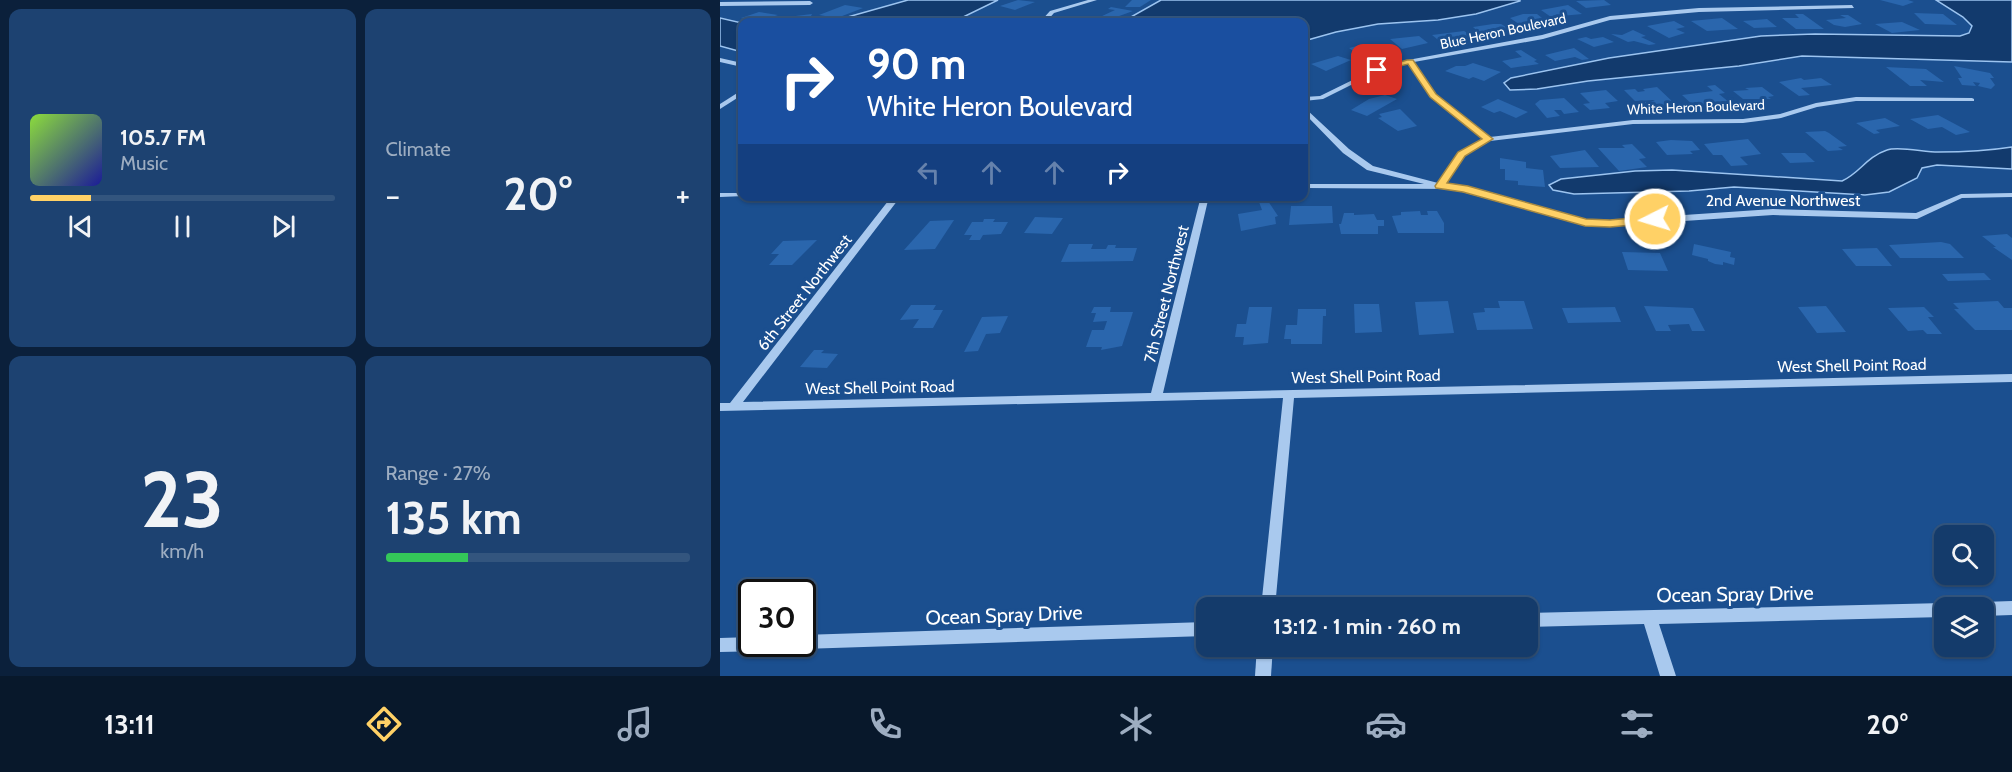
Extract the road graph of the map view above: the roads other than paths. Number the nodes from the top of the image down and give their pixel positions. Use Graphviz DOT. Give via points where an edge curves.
graph roads {
  1 [pos="1094,0"];
  2 [pos="810,3"];
  3 [pos="720,4"];
  4 [pos="1852,7"];
  5 [pos="1047,18"];
  6 [pos="720,60"];
  7 [pos="1410,61"];
  8 [pos="738,64"];
  9 [pos="738,95"];
  10 [pos="1308,99"];
  11 [pos="1972,100"];
  12 [pos="720,108"];
  13 [pos="1308,114"];
  14 [pos="1488,139"];
  15 [pos="1308,186"];
  16 [pos="1440,186"];
  17 [pos="720,195"];
  18 [pos="738,195"];
  19 [pos="2012,195"];
  20 [pos="893,201"];
  21 [pos="1204,201"];
  22 [pos="2012,378"];
  23 [pos="1289,394"];
  24 [pos="1156,398"];
  25 [pos="720,406"];
  26 [pos="734,406"];
  27 [pos="1269,597"];
  28 [pos="2012,608"];
  29 [pos="1994,609"];
  30 [pos="1934,610"];
  31 [pos="1649,617"];
  32 [pos="1538,620"];
  33 [pos="1196,629"];
  34 [pos="816,642"];
  35 [pos="720,645"];
  36 [pos="738,645"];
  37 [pos="1264,657"];
  38 [pos="1263,676"];
  39 [pos="1668,676"];
  1 -- 5 [label="street" via="1052,12"];
  2 -- 3 [label="street"];
  4 -- 7 [label="street, Blue Heron Boulevard" via="1652,13 1610,18 1543,37"];
  6 -- 8 [label="street"];
  7 -- 10 [label="street, Blue Heron Boulevard" via="1377,70 1321,98"];
  7 -- 14 [label="street" via="1433,95"];
  9 -- 12 [label="street"];
  11 -- 14 [label="street, White Heron Boulevard" via="1856,99 1743,121 1633,122"];
  13 -- 16 [label="street" via="1370,168"];
  14 -- 16 [label="street, White Heron Boulevard" via="1462,154"];
  15 -- 16 [label="street, 2nd Avenue Northwest"];
  16 -- 19 [label="street, 2nd Avenue Northwest" via="1585,222 1610,223 1773,212 1917,216 1961,196"];
  17 -- 18 [label="street"];
  20 -- 26 [label="street, 6th Street Northwest"];
  21 -- 24 [label="street, 7th Street Northwest"];
  22 -- 23 [label="street, West Shell Point Road"];
  23 -- 24 [label="street, West Shell Point Road"];
  23 -- 27 [label="street"];
  24 -- 26 [label="street, West Shell Point Road"];
  25 -- 26 [label="street, West Shell Point Road"];
  28 -- 29 [label="street"];
  30 -- 31 [label="street, Ocean Spray Drive"];
  31 -- 32 [label="street, Ocean Spray Drive"];
  31 -- 39 [label="street"];
  33 -- 34 [label="street, Ocean Spray Drive"];
  35 -- 36 [label="street"];
  37 -- 38 [label="street"];
}
